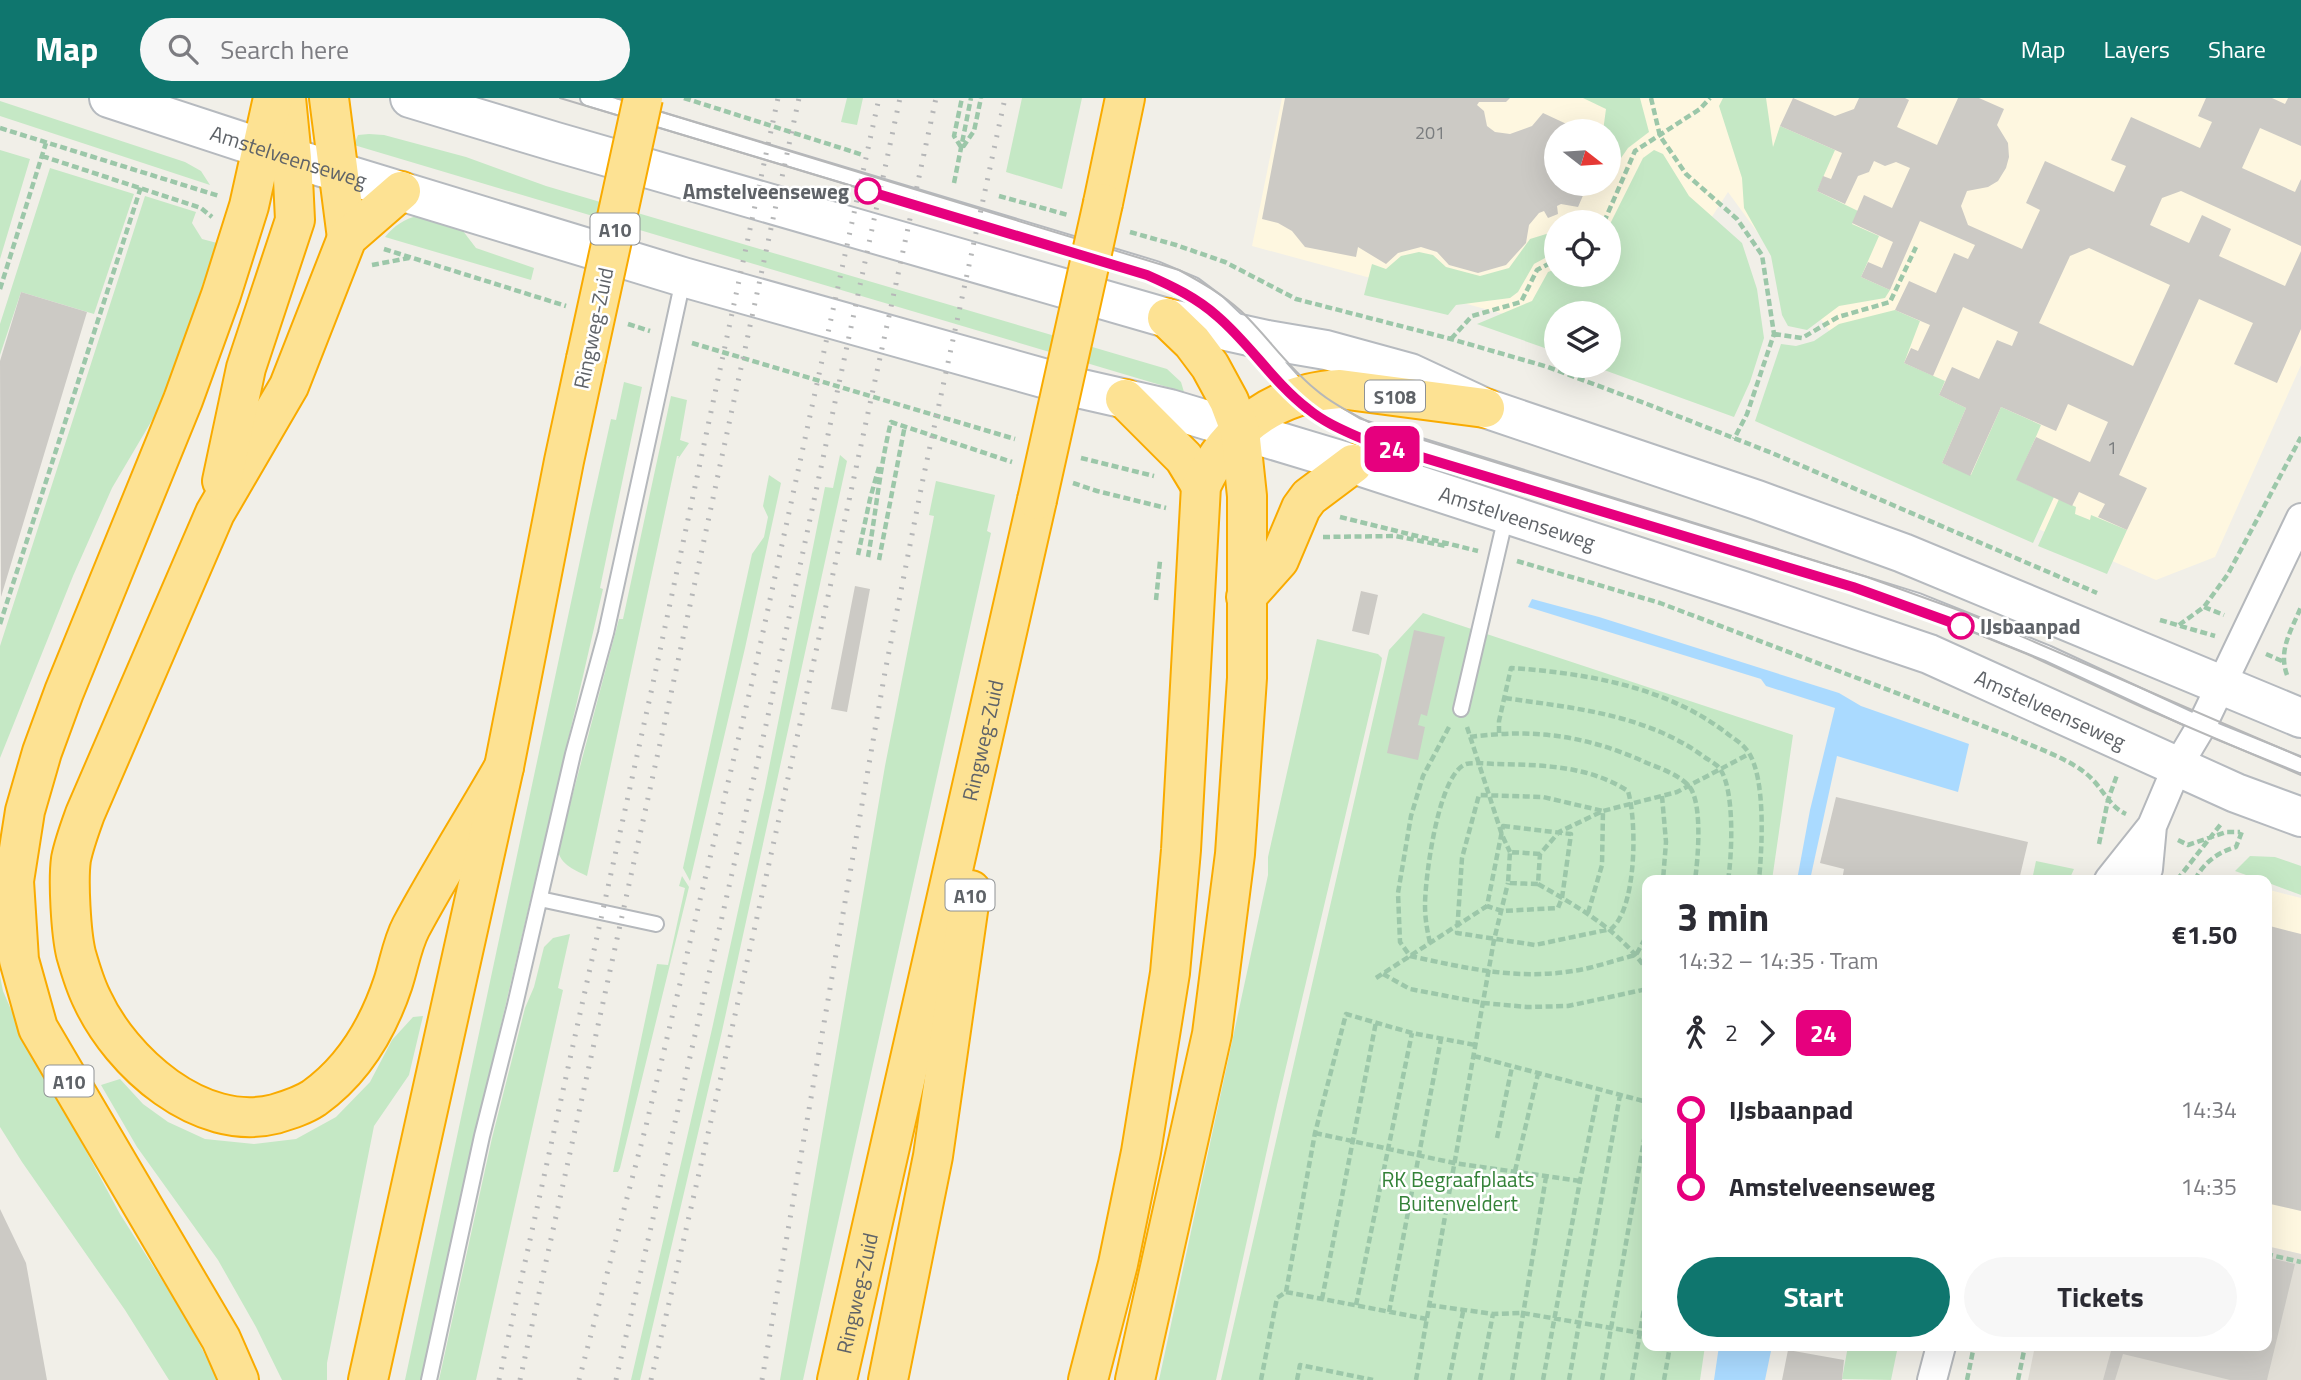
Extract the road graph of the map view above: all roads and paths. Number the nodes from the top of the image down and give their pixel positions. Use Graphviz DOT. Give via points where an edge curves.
graph roads {
  1 [pos="109,98"];
  2 [pos="273,98"];
  3 [pos="286,98"];
  4 [pos="328,98"];
  5 [pos="410,98"];
  6 [pos="588,98"];
  7 [pos="643,98"];
  8 [pos="962,98"];
  9 [pos="971,98"];
  10 [pos="981,98"];
  11 [pos="1125,98"];
  12 [pos="1651,98"];
  13 [pos="1710,98"];
  14 [pos="0,128"];
  15 [pos="1660,136"];
  16 [pos="46,144"];
  17 [pos="962,148"];
  18 [pos="277,153"];
  19 [pos="42,156"];
  20 [pos="337,171"];
  21 [pos="954,183"];
  22 [pos="142,187"];
  23 [pos="401,191"];
  24 [pos="1609,210"];
  25 [pos="245,218"];
  26 [pos="346,238"];
  27 [pos="1916,247"];
  28 [pos="1544,266"];
  29 [pos="683,277"];
  30 [pos="0,289"];
  31 [pos="566,306"];
  32 [pos="1167,318"];
  33 [pos="618,321"];
  34 [pos="1774,334"];
  35 [pos="1253,336"];
  36 [pos="671,337"];
  37 [pos="1451,339"];
  38 [pos="1304,394"];
  39 [pos="1125,399"];
  40 [pos="1485,408"];
  41 [pos="891,422"];
  42 [pos="905,425"];
  43 [pos="1240,430"];
  44 [pos="2301,437"];
  45 [pos="1734,439"];
  46 [pos="1025,442"];
  47 [pos="883,454"];
  48 [pos="1076,456"];
  49 [pos="1353,464"];
  50 [pos="1201,486"];
  51 [pos="1301,508"];
  52 [pos="215,513"];
  53 [pos="1507,514"];
  54 [pos="2301,518"];
  55 [pos="858,555"];
  56 [pos="1498,556"];
  57 [pos="868,557"];
  58 [pos="879,560"];
  59 [pos="1247,597"];
  60 [pos="2301,607"];
  61 [pos="0,624"];
  62 [pos="1007,635"];
  63 [pos="2240,644"];
  64 [pos="2282,661"];
  65 [pos="2220,685"];
  66 [pos="1505,698"];
  67 [pos="1461,709"];
  68 [pos="2301,718"];
  69 [pos="2202,725"];
  70 [pos="1499,733"];
  71 [pos="1470,737"];
  72 [pos="1749,754"];
  73 [pos="1479,764"];
  74 [pos="2301,765"];
  75 [pos="504,767"];
  76 [pos="2177,767"];
  77 [pos="1720,769"];
  78 [pos="1689,786"];
  79 [pos="1489,796"];
  80 [pos="1661,796"];
  81 [pos="1632,803"];
  82 [pos="1603,811"];
  83 [pos="2301,817"];
  84 [pos="2152,826"];
  85 [pos="1559,832"];
  86 [pos="2242,832"];
  87 [pos="1502,835"];
  88 [pos="2209,838"];
  89 [pos="1510,852"];
  90 [pos="2097,852"];
  91 [pos="1540,854"];
  92 [pos="1663,875"];
  93 [pos="1695,875"];
  94 [pos="1728,875"];
  95 [pos="1759,875"];
  96 [pos="2113,875"];
  97 [pos="2145,875"];
  98 [pos="2180,875"];
  99 [pos="2198,875"];
  100 [pos="1508,883"];
  101 [pos="1538,884"];
  102 [pos="1562,898"];
  103 [pos="540,899"];
  104 [pos="1487,906"];
  105 [pos="1502,911"];
  106 [pos="1588,913"];
  107 [pos="656,924"];
  108 [pos="1457,925"];
  109 [pos="1611,929"];
  110 [pos="1494,940"];
  111 [pos="1430,943"];
  112 [pos="1642,944"];
  113 [pos="1636,955"];
  114 [pos="1410,956"];
  115 [pos="1642,963"];
  116 [pos="1489,972"];
  117 [pos="1383,974"];
  118 [pos="1376,978"];
  119 [pos="1642,990"];
  120 [pos="1483,1003"];
  121 [pos="1376,1022"];
  122 [pos="1412,1033"];
  123 [pos="1441,1039"];
  124 [pos="1475,1045"];
  125 [pos="1474,1056"];
  126 [pos="1512,1067"];
  127 [pos="1538,1074"];
  128 [pos="1599,1090"];
  129 [pos="1620,1095"];
  130 [pos="1642,1101"];
  131 [pos="1315,1133"];
  132 [pos="1497,1138"];
  133 [pos="1353,1142"];
  134 [pos="1388,1148"];
  135 [pos="1642,1151"];
  136 [pos="1419,1154"];
  137 [pos="1454,1163"];
  138 [pos="1516,1171"];
  139 [pos="1546,1177"];
  140 [pos="1580,1181"];
  141 [pos="2272,1255"];
  142 [pos="2301,1262"];
  143 [pos="1286,1292"];
  144 [pos="1322,1299"];
  145 [pos="1356,1305"];
  146 [pos="1429,1306"];
  147 [pos="1388,1312"];
  148 [pos="1463,1312"];
  149 [pos="1522,1312"];
  150 [pos="1493,1314"];
  151 [pos="1642,1317"];
  152 [pos="1555,1318"];
  153 [pos="1427,1319"];
  154 [pos="1580,1323"];
  155 [pos="1610,1328"];
  156 [pos="1639,1333"];
  157 [pos="1642,1334"];
  158 [pos="1669,1351"];
  159 [pos="1940,1351"];
  160 [pos="1973,1351"];
  161 [pos="2024,1351"];
  162 [pos="239,1380"];
  163 [pos="369,1380"];
  164 [pos="429,1380"];
  165 [pos="836,1380"];
  166 [pos="888,1380"];
  167 [pos="1088,1380"];
  168 [pos="1135,1380"];
  169 [pos="1261,1380"];
  170 [pos="1297,1380"];
  171 [pos="1373,1380"];
  172 [pos="1416,1380"];
  173 [pos="1449,1380"];
  174 [pos="1480,1380"];
  175 [pos="1512,1380"];
  176 [pos="1543,1380"];
  177 [pos="1569,1380"];
  178 [pos="1602,1380"];
  179 [pos="1632,1380"];
  180 [pos="1664,1380"];
  181 [pos="1932,1380"];
  182 [pos="1967,1380"];
  183 [pos="2018,1380"];
  1 -- 18 [label="main road, Amstelveenseweg"];
  2 -- 18 [label="highway"];
  3 -- 18 [label="highway"];
  4 -- 20 [label="highway"];
  5 -- 32 [label="main road, S108"];
  6 -- 35 [label="lane, Amstelveenseweg" via="1156,270 1194,285"];
  7 -- 75 [label="highway, Ringweg-Zuid / A10, bridge" via="564,461"];
  8 -- 17 [label="path" via="954,136"];
  9 -- 17 [label="path"];
  10 -- 17 [label="path" via="974,131"];
  11 -- 62 [label="highway, Ringweg-Zuid / A10, bridge"];
  12 -- 15 [label="path"];
  13 -- 15 [label="path"];
  14 -- 16 [label="path"];
  15 -- 24 [label="path" via="1635,151"];
  15 -- 34 [label="path" via="1686,174 1737,219 1762,255"];
  16 -- 19 [label="path"];
  16 -- 25 [label="path"];
  17 -- 21 [label="path"];
  18 -- 20 [label="main road, Amstelveenseweg"];
  18 -- 25 [label="highway, A10"];
  18 -- 52 [label="highway, A10" via="295,220 246,368"];
  19 -- 22 [label="path"];
  19 -- 30 [label="path"];
  20 -- 23 [label="main road, Amstelveenseweg"];
  20 -- 26 [label="highway, A10"];
  22 -- 25 [label="path" via="201,208 218,223"];
  22 -- 61 [label="path"];
  23 -- 26 [label="highway, A10"];
  23 -- 29 [label="main road, Amstelveenseweg"];
  25 -- 162 [label="highway, A10" via="183,400 42,752 25,811 14,881 19,960 38,1028 221,1339"];
  26 -- 31 [label="path"];
  26 -- 52 [label="highway, A10" via="289,386"];
  27 -- 34 [label="path" via="1891,302 1838,317 1802,338"];
  28 -- 37 [label="path" via="1536,270 1521,302 1472,316"];
  29 -- 36 [label="lane"];
  29 -- 39 [label="main road, Amstelveenseweg"];
  32 -- 35 [label="main road, S108"];
  32 -- 43 [label="highway" via="1210,366"];
  33 -- 36 [label="path"];
  34 -- 45 [label="path" via="1748,414"];
  35 -- 38 [label="lane, Amstelveenseweg"];
  35 -- 40 [label="main road, S108" via="1410,373"];
  36 -- 46 [label="path"];
  36 -- 103 [label="lane" via="606,633"];
  38 -- 40 [label="highway, S108" via="1340,389"];
  38 -- 43 [label="highway, S108" via="1264,412"];
  38 -- 69 [label="lane, Amstelveenseweg" via="1376,433 1918,601 2048,653"];
  39 -- 43 [label="main road, Amstelveenseweg"];
  39 -- 50 [label="highway" via="1184,458"];
  40 -- 65 [label="main road, S108" via="1903,553"];
  41 -- 47 [label="path"];
  42 -- 58 [label="path"];
  43 -- 49 [label="main road, Amstelveenseweg"];
  43 -- 50 [label="highway" via="1217,454"];
  43 -- 59 [label="highway" via="1247,496"];
  44 -- 63 [label="path" via="2228,574 2204,607 2179,625"];
  47 -- 55 [label="path"];
  47 -- 57 [label="path"];
  48 -- 50 [label="path"];
  49 -- 51 [label="highway"];
  49 -- 53 [label="main road, Amstelveenseweg"];
  50 -- 167 [label="highway" via="1170,973 1139,1165"];
  51 -- 56 [label="path, Amstelveenseweg"];
  51 -- 59 [label="highway" via="1279,560"];
  52 -- 75 [label="highway, A10" via="102,770 71,858 76,951 92,999 122,1046 148,1073 193,1104 242,1117 293,1109 338,1078 377,1022 410,930"];
  53 -- 56 [label="lane"];
  53 -- 76 [label="main road, Amstelveenseweg" via="1929,654"];
  54 -- 63 [label="street"];
  56 -- 67 [label="lane"];
  56 -- 90 [label="path, Amstelveenseweg" via="1660,603 2063,760 2091,778 2108,800"];
  59 -- 168 [label="highway" via="1247,678 1235,854 1212,1034"];
  60 -- 64 [label="path"];
  62 -- 165 [label="highway, Ringweg-Zuid / A10"];
  62 -- 166 [label="highway, A10" via="933,1156"];
  63 -- 65 [label="street"];
  65 -- 68 [label="main road, S108"];
  65 -- 69 [label="street"];
  66 -- 70 [label="path"];
  66 -- 72 [label="path" via="1511,668 1593,677 1691,711 1718,726"];
  66 -- 77 [label="path" via="1586,709 1638,723 1692,748"];
  67 -- 71 [label="path"];
  67 -- 114 [label="path" via="1423,776 1411,816 1398,893 1400,942"];
  69 -- 74 [label="lane, Amstelveenseweg"];
  69 -- 76 [label="street"];
  70 -- 71 [label="path"];
  70 -- 78 [label="path" via="1599,743 1664,770"];
  71 -- 73 [label="path"];
  72 -- 77 [label="path"];
  72 -- 95 [label="path" via="1760,798"];
  73 -- 79 [label="path"];
  73 -- 81 [label="path" via="1588,772 1628,790"];
  73 -- 111 [label="path" via="1466,764 1448,787 1430,846 1426,880"];
  75 -- 163 [label="highway, Ringweg-Zuid / A10"];
  76 -- 83 [label="main road, Amstelveenseweg"];
  76 -- 84 [label="street"];
  77 -- 78 [label="path"];
  77 -- 94 [label="path" via="1731,822"];
  78 -- 80 [label="path"];
  78 -- 93 [label="path" via="1698,827"];
  79 -- 82 [label="path" via="1543,797"];
  79 -- 87 [label="path"];
  79 -- 108 [label="path" via="1479,795 1462,858"];
  80 -- 81 [label="path"];
  80 -- 92 [label="path" via="1667,842"];
  81 -- 82 [label="path"];
  81 -- 109 [label="path" via="1634,854 1627,897 1618,924"];
  82 -- 85 [label="path"];
  82 -- 106 [label="path" via="1602,865"];
  84 -- 96 [label="street"];
  84 -- 97 [label="street"];
  85 -- 87 [label="path" via="1503,826"];
  85 -- 91 [label="path"];
  85 -- 102 [label="path" via="1571,834"];
  86 -- 99 [label="path" via="2236,847 2224,851"];
  87 -- 89 [label="path"];
  87 -- 104 [label="path"];
  88 -- 98 [label="path"];
  89 -- 91 [label="path"];
  89 -- 100 [label="path"];
  91 -- 101 [label="path"];
  100 -- 101 [label="path"];
  100 -- 105 [label="path"];
  101 -- 102 [label="path"];
  102 -- 105 [label="path" via="1558,908"];
  102 -- 106 [label="path"];
  103 -- 107 [label="lane"];
  103 -- 164 [label="lane"];
  104 -- 105 [label="path"];
  104 -- 108 [label="path"];
  105 -- 110 [label="path"];
  106 -- 109 [label="path"];
  108 -- 110 [label="path" via="1457,933"];
  108 -- 111 [label="path"];
  109 -- 110 [label="path" via="1535,945"];
  109 -- 113 [label="path"];
  110 -- 116 [label="path"];
  111 -- 114 [label="path"];
  112 -- 113 [label="path"];
  113 -- 115 [label="path"];
  113 -- 116 [label="path" via="1574,971"];
  114 -- 116 [label="path"];
  114 -- 117 [label="path"];
  116 -- 120 [label="path"];
  117 -- 118 [label="path"];
  117 -- 120 [label="path" via="1410,989"];
  119 -- 120 [label="path" via="1568,1006"];
  120 -- 124 [label="path"];
  121 -- 122 [label="path"];
  121 -- 131 [label="path" via="1346,1014"];
  121 -- 133 [label="path"];
  122 -- 123 [label="path"];
  122 -- 134 [label="path"];
  123 -- 124 [label="path"];
  123 -- 136 [label="path"];
  124 -- 125 [label="path"];
  125 -- 126 [label="path"];
  125 -- 137 [label="path"];
  126 -- 127 [label="path"];
  126 -- 132 [label="path"];
  127 -- 128 [label="path"];
  127 -- 138 [label="path"];
  128 -- 129 [label="path"];
  128 -- 140 [label="path"];
  129 -- 130 [label="path"];
  129 -- 154 [label="path"];
  131 -- 133 [label="path"];
  131 -- 143 [label="path"];
  133 -- 134 [label="path"];
  133 -- 144 [label="path"];
  134 -- 136 [label="path"];
  134 -- 145 [label="path"];
  135 -- 155 [label="path"];
  136 -- 137 [label="path"];
  136 -- 147 [label="path"];
  137 -- 138 [label="path"];
  137 -- 146 [label="path"];
  138 -- 140 [label="path"];
  139 -- 149 [label="path"];
  140 -- 152 [label="path"];
  141 -- 142 [label="path"];
  143 -- 144 [label="path"];
  143 -- 169 [label="path" via="1278,1298"];
  144 -- 145 [label="path"];
  145 -- 147 [label="path"];
  146 -- 148 [label="path"];
  146 -- 153 [label="path"];
  147 -- 153 [label="path"];
  148 -- 150 [label="path"];
  148 -- 173 [label="path"];
  149 -- 150 [label="path"];
  149 -- 152 [label="path"];
  149 -- 175 [label="path"];
  150 -- 174 [label="path"];
  151 -- 156 [label="path"];
  152 -- 154 [label="path"];
  152 -- 176 [label="path"];
  153 -- 172 [label="path"];
  154 -- 155 [label="path"];
  154 -- 177 [label="path"];
  155 -- 156 [label="path"];
  155 -- 178 [label="path"];
  156 -- 157 [label="path"];
  156 -- 179 [label="path"];
  158 -- 180 [label="path"];
  159 -- 181 [label="street"];
  160 -- 182 [label="path"];
  161 -- 183 [label="path"];
  170 -- 171 [label="path" via="1300,1365"];
}
